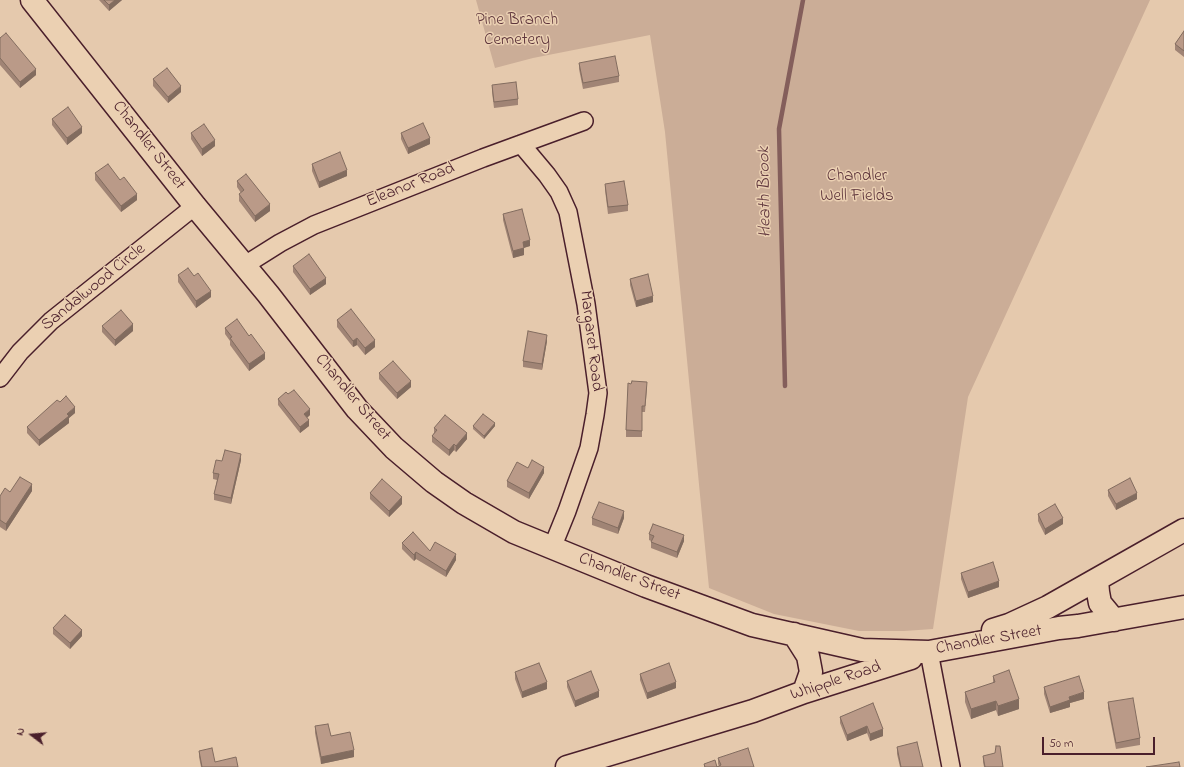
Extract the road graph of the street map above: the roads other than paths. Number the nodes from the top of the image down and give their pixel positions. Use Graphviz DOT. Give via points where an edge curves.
graph roads {
  1 [pos="32,0"];
  2 [pos="584,121"];
  3 [pos="521,144"];
  4 [pos="195,206"];
  5 [pos="245,265"];
  6 [pos="0,378"];
  7 [pos="1184,530"];
  8 [pos="552,548"];
  9 [pos="1097,580"];
  10 [pos="1184,607"];
  11 [pos="1114,620"];
  12 [pos="794,634"];
  13 [pos="929,652"];
  14 [pos="804,692"];
  15 [pos="567,767"];
  16 [pos="951,767"];
  1 -- 4 [label="main road, Chandler Street"];
  2 -- 3 [label="street, Eleanor Road"];
  3 -- 5 [label="street, Eleanor Road" via="314,225"];
  3 -- 8 [label="street, Margaret Road" via="559,192 568,212 586,304 598,393 589,448"];
  4 -- 5 [label="main road, Chandler Street"];
  4 -- 6 [label="street, Sandalwood Circle" via="51,321 20,352"];
  5 -- 8 [label="main road, Chandler Street" via="357,409 394,448 434,482 464,503 514,532"];
  7 -- 9 [label="main road, Whipple Road"];
  8 -- 12 [label="main road, Chandler Street" via="752,625"];
  9 -- 11 [label="main road" via="1100,603"];
  9 -- 13 [label="main road, Whipple Road" via="1009,625"];
  10 -- 11 [label="main road, Chandler Street"];
  11 -- 13 [label="main road, Chandler Street"];
  12 -- 13 [label="main road, Chandler Street" via="862,650"];
  12 -- 14 [label="main road" via="808,656 811,672"];
  13 -- 14 [label="main road, Whipple Road"];
  13 -- 16 [label="street"];
  14 -- 15 [label="main road, Whipple Road"];
}
